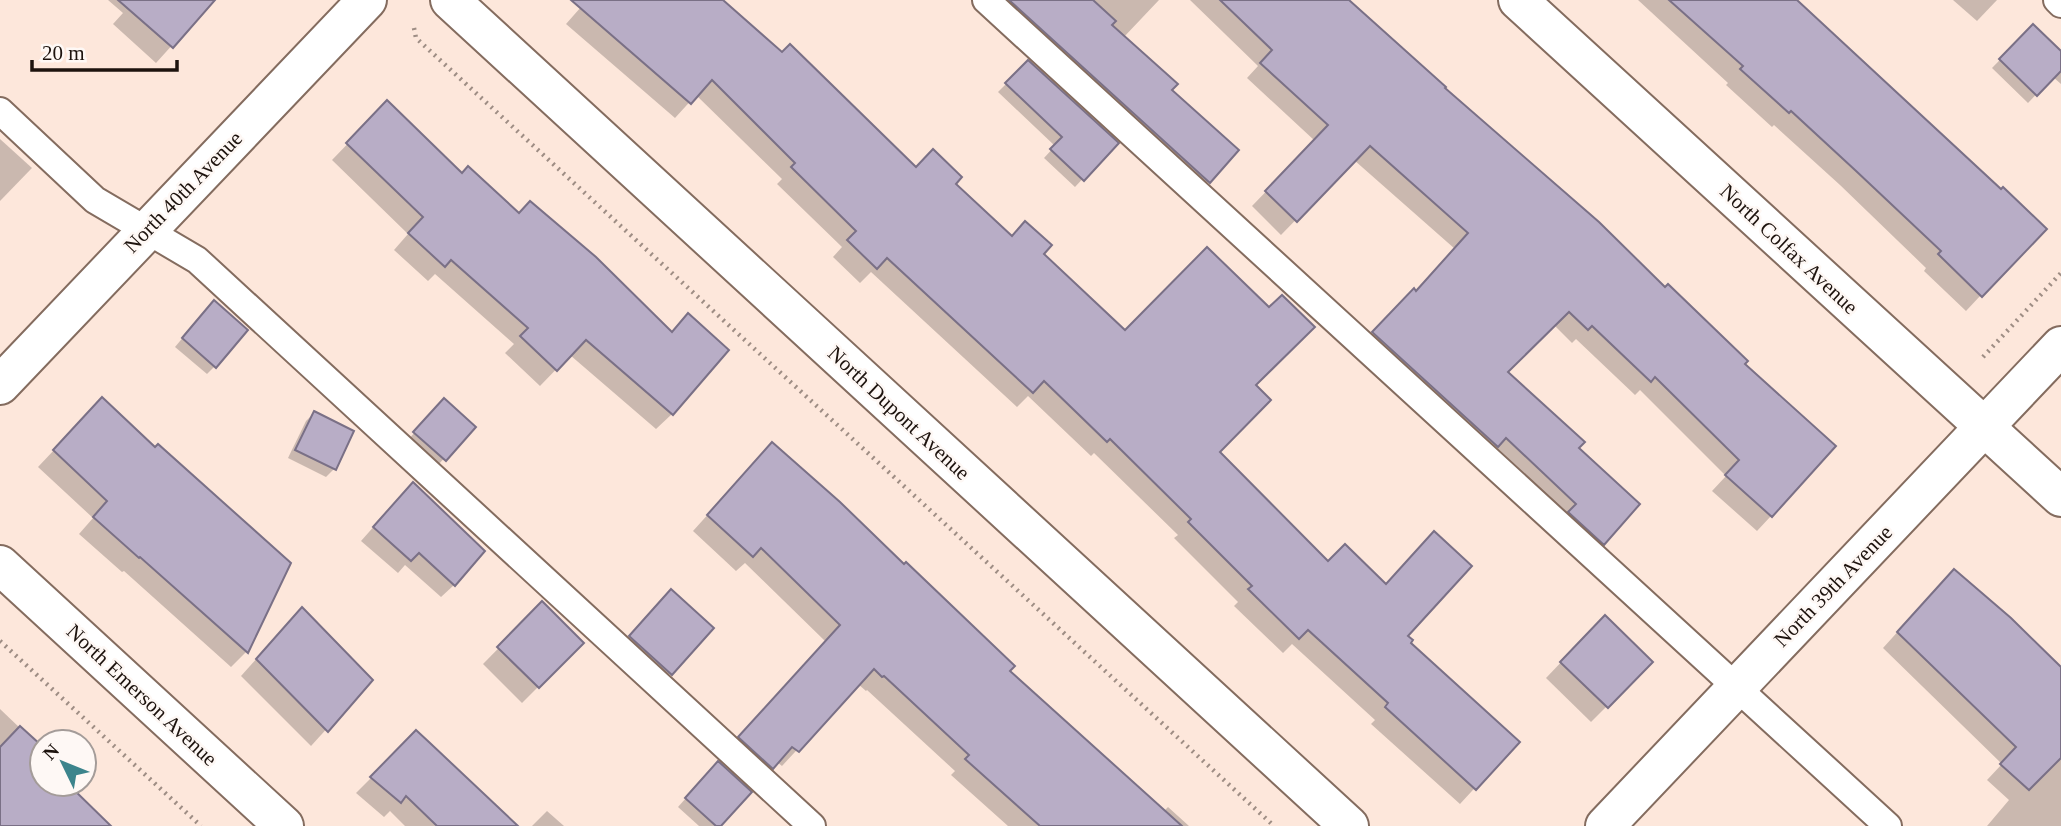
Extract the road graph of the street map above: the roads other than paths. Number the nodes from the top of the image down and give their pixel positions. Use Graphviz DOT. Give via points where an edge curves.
graph roads {
  1 [pos="367,0"];
  2 [pos="450,0"];
  3 [pos="986,0"];
  4 [pos="1518,0"];
  5 [pos="2057,0"];
  6 [pos="2061,4"];
  7 [pos="0,111"];
  8 [pos="147,229"];
  9 [pos="2061,346"];
  10 [pos="0,385"];
  11 [pos="1984,427"];
  12 [pos="2061,497"];
  13 [pos="0,565"];
  14 [pos="1737,687"];
  15 [pos="284,826"];
  16 [pos="812,826"];
  17 [pos="1349,826"];
  18 [pos="1605,826"];
  19 [pos="1888,826"];
  1 -- 8 [label="street, North 40th Avenue"];
  2 -- 17 [label="street, North Dupont Avenue"];
  3 -- 14 [label="lane"];
  4 -- 11 [label="street, North Colfax Avenue"];
  5 -- 6 [label="lane"];
  7 -- 8 [label="lane" via="96,200"];
  8 -- 10 [label="street, North 40th Avenue"];
  8 -- 16 [label="lane" via="197,260"];
  9 -- 11 [label="street, North 39th Avenue"];
  11 -- 12 [label="street, North Colfax Avenue"];
  11 -- 14 [label="street, North 39th Avenue"];
  13 -- 15 [label="street, North Emerson Avenue"];
  14 -- 18 [label="street, North 39th Avenue"];
  14 -- 19 [label="lane"];
}
